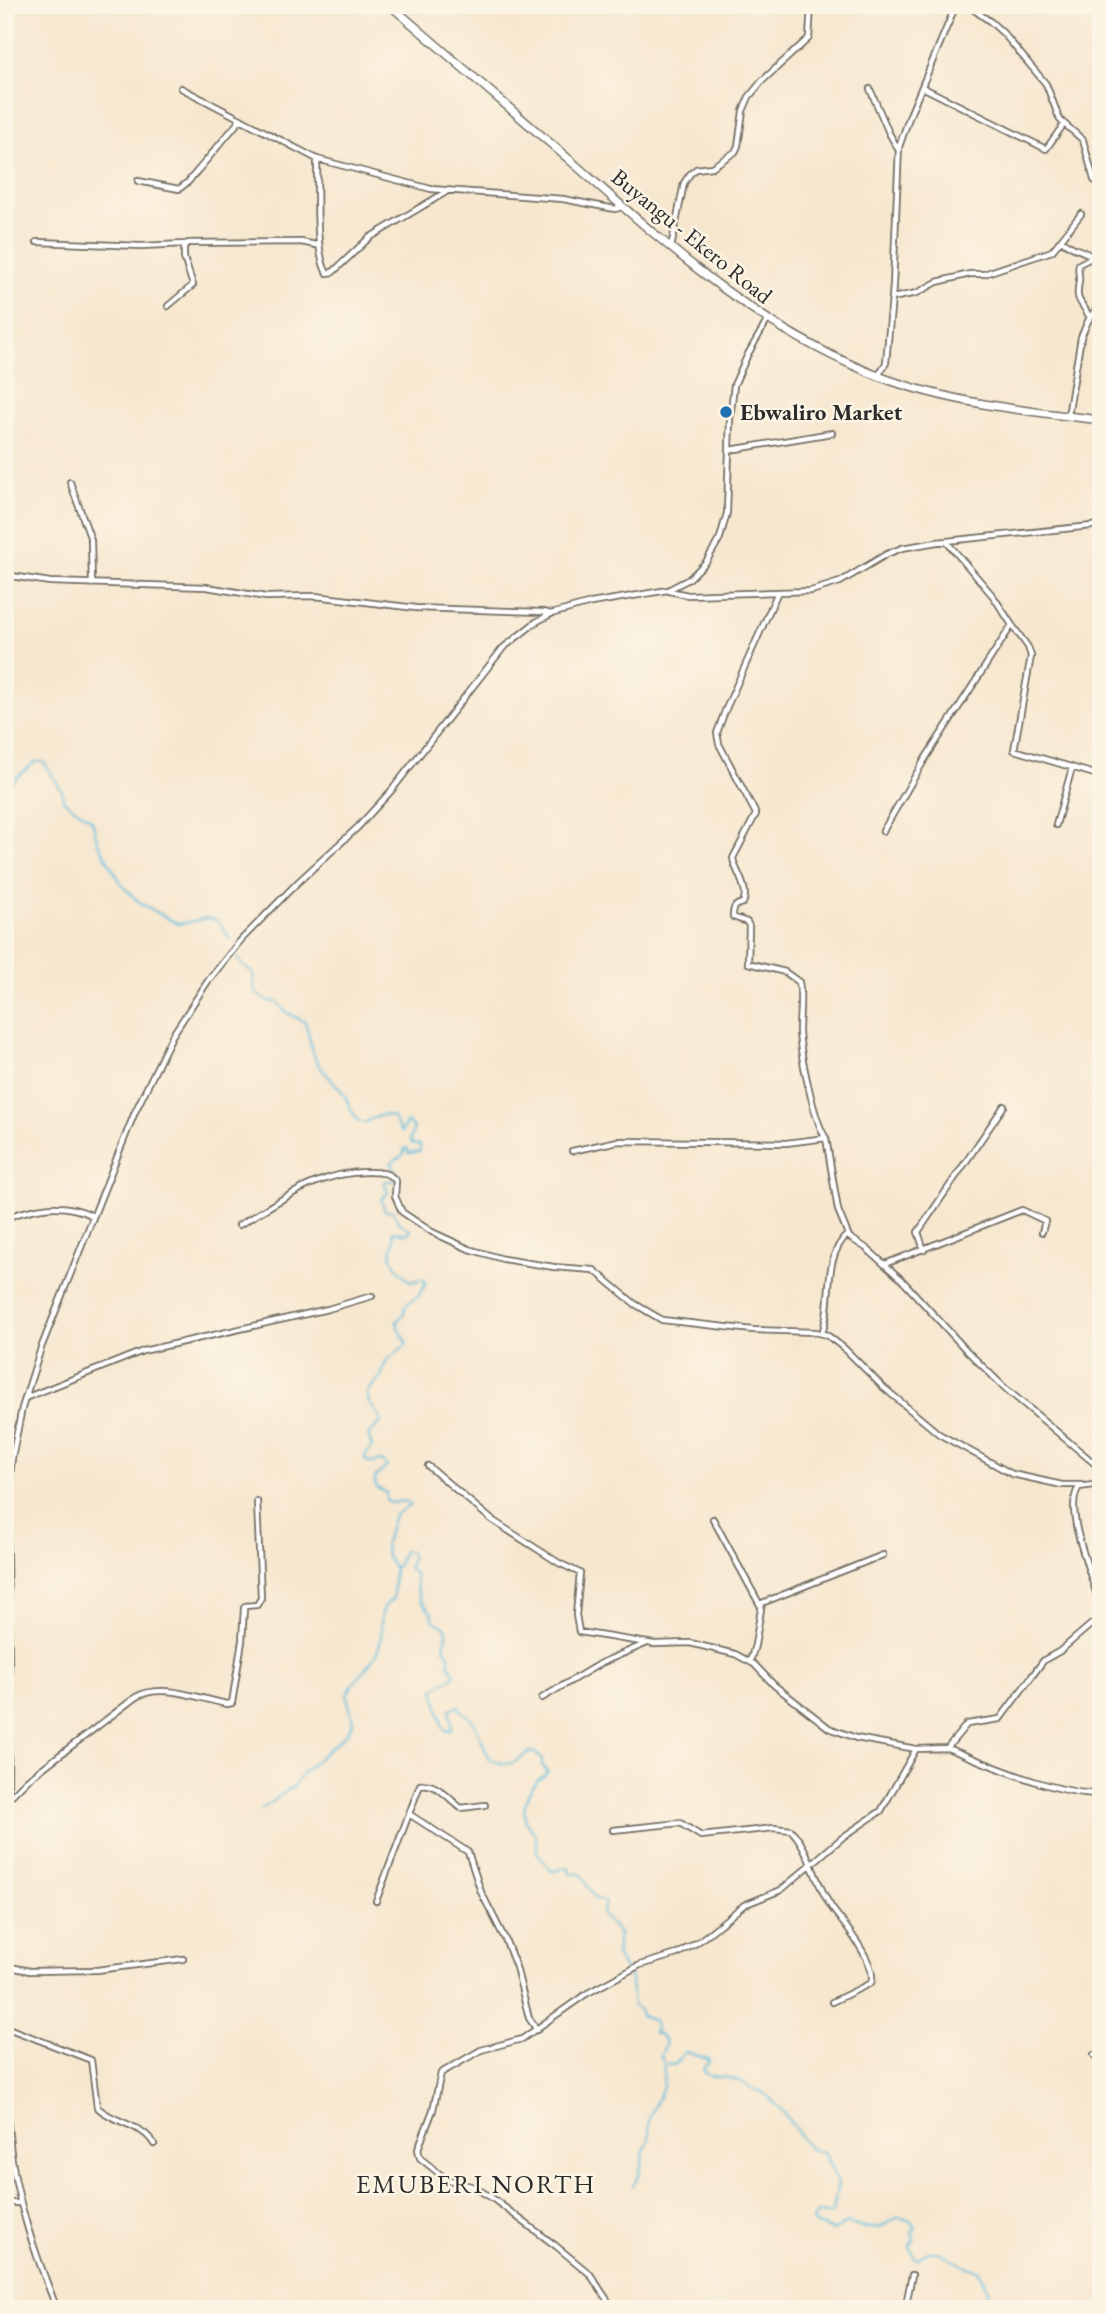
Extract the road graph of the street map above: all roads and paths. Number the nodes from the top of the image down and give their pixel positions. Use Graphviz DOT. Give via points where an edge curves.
graph roads {
  1 [pos="390,5"];
  2 [pos="811,5"];
  3 [pos="956,5"];
  4 [pos="967,5"];
  5 [pos="922,87"];
  6 [pos="181,88"];
  7 [pos="870,89"];
  8 [pos="241,119"];
  9 [pos="1064,124"];
  10 [pos="898,149"];
  11 [pos="317,159"];
  12 [pos="138,181"];
  13 [pos="1101,185"];
  14 [pos="446,191"];
  15 [pos="622,207"];
  16 [pos="1081,214"];
  17 [pos="1062,240"];
  18 [pos="37,242"];
  19 [pos="187,244"];
  20 [pos="316,244"];
  21 [pos="671,248"];
  22 [pos="1101,256"];
  23 [pos="1093,257"];
  24 [pos="892,299"];
  25 [pos="1101,302"];
  26 [pos="168,306"];
  27 [pos="1090,318"];
  28 [pos="768,321"];
  29 [pos="878,376"];
  30 [pos="1068,416"];
  31 [pos="1101,420"];
  32 [pos="832,433"];
  33 [pos="730,450"];
  34 [pos="70,482"];
  35 [pos="1101,525"];
  36 [pos="946,541"];
  37 [pos="5,575"];
  38 [pos="92,584"];
  39 [pos="668,590"];
  40 [pos="776,594"];
  41 [pos="551,614"];
  42 [pos="1012,625"];
  43 [pos="1072,768"];
  44 [pos="1101,776"];
  45 [pos="1056,825"];
  46 [pos="883,831"];
  47 [pos="1004,1107"];
  48 [pos="826,1138"];
  49 [pos="572,1151"];
  50 [pos="93,1216"];
  51 [pos="5,1218"];
  52 [pos="239,1225"];
  53 [pos="1042,1231"];
  54 [pos="848,1234"];
  55 [pos="924,1250"];
  56 [pos="885,1264"];
  57 [pos="372,1296"];
  58 [pos="821,1333"];
  59 [pos="24,1398"];
  60 [pos="428,1466"];
  61 [pos="1101,1469"];
  62 [pos="1101,1484"];
  63 [pos="1082,1485"];
  64 [pos="257,1501"];
  65 [pos="713,1519"];
  66 [pos="883,1556"];
  67 [pos="7,1597"];
  68 [pos="760,1606"];
  69 [pos="1101,1614"];
  70 [pos="646,1644"];
  71 [pos="750,1662"];
  72 [pos="542,1698"];
  73 [pos="947,1748"];
  74 [pos="916,1749"];
  75 [pos="1101,1794"];
  76 [pos="6,1800"];
  77 [pos="485,1805"];
  78 [pos="408,1814"];
  79 [pos="5,1817"];
  80 [pos="613,1830"];
  81 [pos="810,1865"];
  82 [pos="376,1901"];
  83 [pos="5,1904"];
  84 [pos="183,1959"];
  85 [pos="6,1965"];
  86 [pos="832,2002"];
  87 [pos="5,2017"];
  88 [pos="5,2027"];
  89 [pos="537,2030"];
  90 [pos="5,2033"];
  91 [pos="1101,2052"];
  92 [pos="1094,2056"];
  93 [pos="154,2144"];
  94 [pos="5,2203"];
  95 [pos="20,2203"];
  96 [pos="912,2276"];
  97 [pos="57,2309"];
  98 [pos="613,2309"];
  99 [pos="905,2309"];
  1 -- 15 [label="main road, Buyangu - Ekero Road"];
  2 -- 21 [label="street" via="809,38 749,97 735,152 712,167 696,169 684,183"];
  3 -- 5 [label="street"];
  4 -- 9 [label="street" via="997,28 1042,79"];
  5 -- 9 [label="street" via="1046,149"];
  5 -- 10 [label="street"];
  6 -- 8 [label="street"];
  7 -- 10 [label="street"];
  8 -- 11 [label="street"];
  8 -- 12 [label="street" via="178,189"];
  9 -- 13 [label="street" via="1083,139 1094,180"];
  10 -- 24 [label="street"];
  11 -- 14 [label="street"];
  11 -- 20 [label="street"];
  14 -- 15 [label="street"];
  14 -- 20 [label="street" via="369,238 331,273 324,270"];
  15 -- 21 [label="main road, Buyangu - Ekero Road"];
  16 -- 17 [label="street"];
  17 -- 23 [label="street"];
  17 -- 24 [label="street" via="1052,251 1012,266 937,282"];
  18 -- 19 [label="street"];
  19 -- 20 [label="street"];
  19 -- 26 [label="street" via="183,253 193,285"];
  21 -- 28 [label="main road, Buyangu - Ekero Road"];
  22 -- 23 [label="street"];
  23 -- 27 [label="street" via="1079,264 1076,291"];
  24 -- 29 [label="street" via="886,363"];
  25 -- 27 [label="street"];
  27 -- 30 [label="street" via="1075,363"];
  28 -- 29 [label="main road, Buyangu - Ekero Road"];
  28 -- 33 [label="street" via="736,378"];
  29 -- 30 [label="main road, Buyangu - Ekero Road" via="956,399"];
  30 -- 31 [label="main road, Buyangu - Ekero Road"];
  32 -- 33 [label="street"];
  33 -- 39 [label="street" via="727,513 718,543 695,574"];
  34 -- 38 [label="street" via="91,540"];
  35 -- 36 [label="street"];
  36 -- 40 [label="street" via="894,550 818,590"];
  36 -- 42 [label="street"];
  37 -- 38 [label="street"];
  38 -- 41 [label="street" via="207,587 266,597 315,596 415,608"];
  39 -- 40 [label="street" via="688,595"];
  39 -- 41 [label="street"];
  40 -- 48 [label="street" via="718,733 719,744 756,814 733,858 746,897 733,909 733,917 749,926 748,963 785,972 799,982 800,1047 815,1114"];
  41 -- 50 [label="street" via="497,654 391,791 257,924 208,981 161,1056"];
  42 -- 43 [label="street" via="1031,656 1014,748"];
  42 -- 46 [label="street"];
  43 -- 44 [label="street"];
  43 -- 45 [label="street"];
  47 -- 55 [label="street" via="918,1232"];
  48 -- 49 [label="street" via="786,1143 618,1142"];
  48 -- 54 [label="street" via="836,1202"];
  50 -- 51 [label="street" via="48,1206"];
  50 -- 59 [label="street"];
  52 -- 58 [label="street" via="320,1178 384,1173 396,1181 395,1196 402,1212 432,1232 485,1255 594,1270 662,1320"];
  53 -- 55 [label="street" via="1045,1220 1022,1210"];
  54 -- 56 [label="street"];
  54 -- 58 [label="street" via="834,1255"];
  55 -- 56 [label="street"];
  56 -- 61 [label="street" via="1005,1388"];
  57 -- 59 [label="street" via="142,1351"];
  58 -- 63 [label="street" via="845,1349 926,1426 959,1446 1012,1474"];
  59 -- 67 [label="street" via="6,1511"];
  60 -- 70 [label="street" via="492,1520 580,1573 579,1632"];
  62 -- 63 [label="street"];
  63 -- 69 [label="street" via="1075,1494 1076,1522"];
  64 -- 76 [label="street" via="261,1598 257,1605 244,1608 232,1703 147,1692"];
  65 -- 68 [label="street"];
  66 -- 68 [label="street" via="763,1601"];
  67 -- 76 [label="street"];
  68 -- 71 [label="street"];
  69 -- 73 [label="street" via="1044,1660 1000,1719 967,1724"];
  70 -- 71 [label="street" via="691,1643"];
  70 -- 72 [label="street" via="601,1663"];
  71 -- 74 [label="street" via="794,1702 836,1731"];
  73 -- 74 [label="street"];
  73 -- 75 [label="street" via="1068,1791"];
  74 -- 81 [label="street" via="881,1811"];
  76 -- 79 [label="street"];
  77 -- 78 [label="street" via="461,1808 427,1783 418,1787"];
  78 -- 82 [label="street"];
  78 -- 89 [label="street" via="468,1852"];
  80 -- 81 [label="street" via="680,1823 701,1836 787,1829 800,1841"];
  81 -- 86 [label="street" via="828,1902 860,1948 873,1979"];
  81 -- 89 [label="street" via="777,1893 738,1909 698,1942 621,1975"];
  83 -- 85 [label="street"];
  84 -- 85 [label="street" via="97,1970 30,1971"];
  85 -- 87 [label="street"];
  88 -- 93 [label="street" via="91,2060 97,2106"];
  89 -- 98 [label="street" via="481,2050 442,2073 418,2154 438,2174 482,2192 556,2246 590,2274"];
  90 -- 95 [label="street" via="9,2137"];
  91 -- 92 [label="street"];
  94 -- 95 [label="street"];
  95 -- 97 [label="street"];
  96 -- 99 [label="street"];
}
